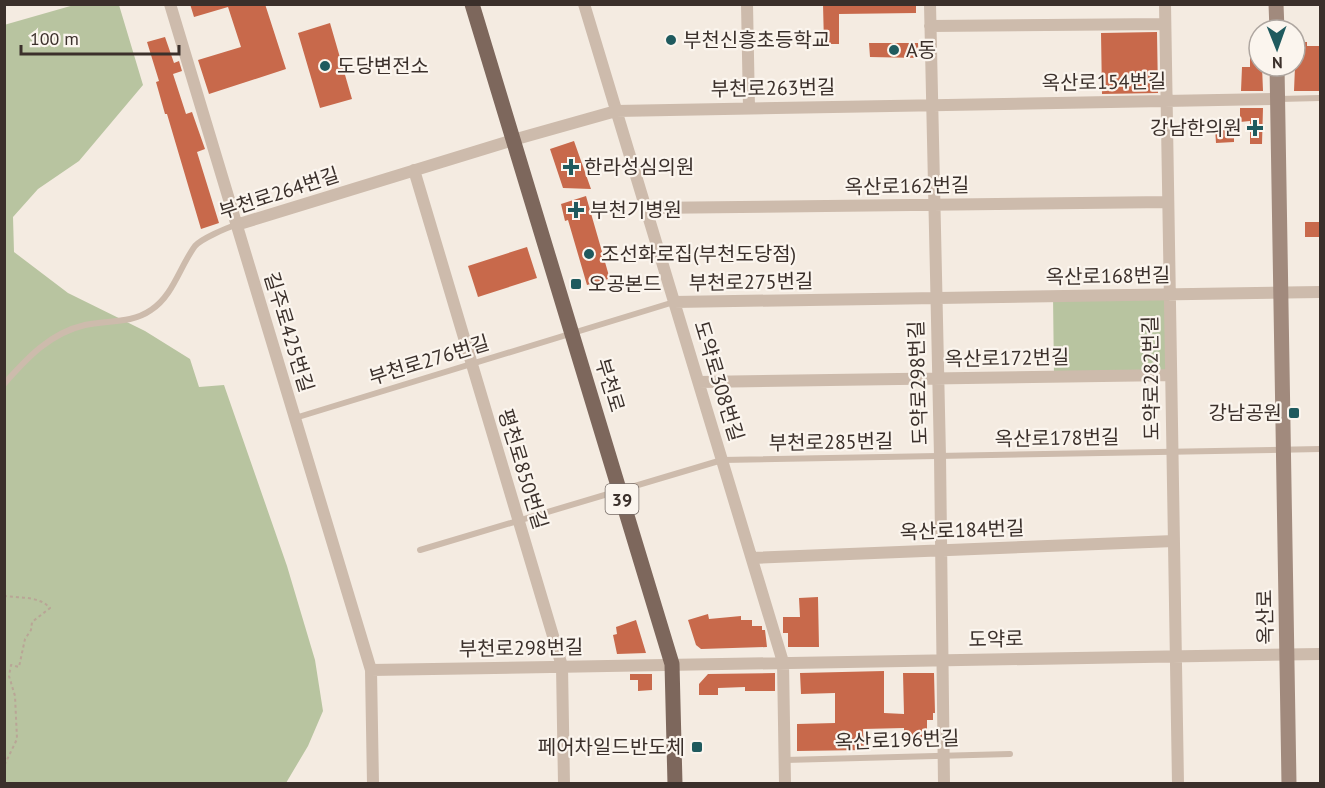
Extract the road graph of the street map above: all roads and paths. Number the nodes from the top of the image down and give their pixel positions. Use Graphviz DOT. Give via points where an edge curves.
graph roads {
  1 [pos="170,4"];
  2 [pos="472,4"];
  3 [pos="584,4"];
  4 [pos="747,4"];
  5 [pos="930,4"];
  6 [pos="1165,4"];
  7 [pos="1165,24"];
  8 [pos="930,26"];
  9 [pos="1277,78"];
  10 [pos="1320,98"];
  11 [pos="1278,99"];
  12 [pos="1167,100"];
  13 [pos="931,105"];
  14 [pos="749,108"];
  15 [pos="616,111"];
  16 [pos="513,140"];
  17 [pos="414,170"];
  18 [pos="1168,202"];
  19 [pos="934,205"];
  20 [pos="646,208"];
  21 [pos="236,225"];
  22 [pos="1281,292"];
  23 [pos="1320,292"];
  24 [pos="1169,294"];
  25 [pos="936,298"];
  26 [pos="674,302"];
  27 [pos="572,334"];
  28 [pos="471,364"];
  29 [pos="1171,375"];
  30 [pos="938,378"];
  31 [pos="699,382"];
  32 [pos="4,384"];
  33 [pos="294,418"];
  34 [pos="1320,449"];
  35 [pos="1283,450"];
  36 [pos="1172,452"];
  37 [pos="940,456"];
  38 [pos="722,460"];
  39 [pos="620,490"];
  40 [pos="518,520"];
  41 [pos="1174,541"];
  42 [pos="420,550"];
  43 [pos="941,550"];
  44 [pos="752,558"];
  45 [pos="4,596"];
  46 [pos="1287,654"];
  47 [pos="1320,654"];
  48 [pos="1176,656"];
  49 [pos="943,659"];
  50 [pos="783,662"];
  51 [pos="672,664"];
  52 [pos="562,666"];
  53 [pos="371,670"];
  54 [pos="1010,754"];
  55 [pos="943,755"];
  56 [pos="785,760"];
  57 [pos="4,766"];
  58 [pos="372,783"];
  59 [pos="564,783"];
  60 [pos="675,783"];
  61 [pos="785,783"];
  62 [pos="944,783"];
  63 [pos="1178,783"];
  64 [pos="1289,783"];
  1 -- 21 [label="street, 길주로425번길"];
  2 -- 16 [label="main road, 부천로 / 39"];
  3 -- 15 [label="street, 도약로308번길"];
  4 -- 14 [label="street"];
  5 -- 8 [label="street, 도약로298번길"];
  6 -- 7 [label="street, 도약로282번길"];
  7 -- 8 [label="street"];
  7 -- 12 [label="street, 도약로282번길"];
  8 -- 13 [label="street, 도약로298번길"];
  9 -- 11 [label="street, 옥산로"];
  10 -- 11 [label="lane"];
  11 -- 12 [label="street, 옥산로154번길"];
  11 -- 22 [label="street, 옥산로"];
  12 -- 13 [label="street, 옥산로154번길"];
  12 -- 18 [label="street, 도약로282번길"];
  13 -- 14 [label="street, 부천로263번길"];
  13 -- 19 [label="street, 도약로298번길"];
  14 -- 15 [label="street, 부천로263번길"];
  15 -- 16 [label="street, 부천로264번길"];
  15 -- 20 [label="street, 도약로308번길"];
  16 -- 17 [label="street, 부천로264번길"];
  16 -- 27 [label="main road, 부천로 / 39"];
  17 -- 21 [label="street, 부천로264번길"];
  17 -- 28 [label="street, 평천로850번길"];
  18 -- 19 [label="street, 옥산로162번길"];
  18 -- 24 [label="street, 도약로282번길"];
  19 -- 20 [label="street, 옥산로162번길"];
  19 -- 25 [label="street, 도약로298번길"];
  20 -- 26 [label="street, 도약로308번길"];
  21 -- 32 [label="lane, 부천로264번길" via="196,244 153,310 136,318 84,325 61,334 37,349"];
  21 -- 33 [label="street, 길주로425번길"];
  22 -- 23 [label="street"];
  22 -- 24 [label="street, 옥산로168번길"];
  22 -- 35 [label="street, 옥산로"];
  24 -- 25 [label="street, 옥산로168번길"];
  24 -- 29 [label="street, 도약로282번길"];
  25 -- 26 [label="street, 부천로275번길"];
  25 -- 30 [label="street, 도약로298번길"];
  26 -- 27 [label="lane, 부천로275번길"];
  26 -- 31 [label="street, 도약로308번길"];
  27 -- 28 [label="lane, 부천로276번길"];
  27 -- 39 [label="main road, 부천로 / 39"];
  28 -- 33 [label="lane, 부천로276번길"];
  28 -- 40 [label="street, 평천로850번길"];
  29 -- 30 [label="street, 옥산로172번길"];
  29 -- 36 [label="street, 도약로282번길"];
  30 -- 31 [label="street, 옥산로172번길"];
  30 -- 37 [label="street, 도약로298번길"];
  31 -- 38 [label="street, 도약로308번길"];
  33 -- 53 [label="street, 길주로425번길"];
  34 -- 35 [label="lane"];
  35 -- 36 [label="lane, 옥산로178번길"];
  35 -- 46 [label="street, 옥산로"];
  36 -- 37 [label="lane, 옥산로178번길"];
  36 -- 41 [label="street, 도약로282번길"];
  37 -- 38 [label="lane, 부천로285번길"];
  37 -- 43 [label="street, 도약로298번길"];
  38 -- 39 [label="lane, 부천로285번길"];
  38 -- 44 [label="street, 도약로308번길"];
  39 -- 40 [label="lane, 부천로285번길"];
  39 -- 51 [label="main road, 부천로 / 39"];
  40 -- 42 [label="lane, 부천로285번길"];
  40 -- 52 [label="street, 평천로850번길"];
  41 -- 43 [label="street, 옥산로184번길"];
  41 -- 48 [label="street, 도약로282번길"];
  43 -- 44 [label="street, 옥산로184번길"];
  43 -- 49 [label="street, 도약로298번길"];
  44 -- 50 [label="street, 도약로308번길"];
  45 -- 57 [label="path" via="33,598 50,608 32,622 19,667 11,665 17,739"];
  46 -- 47 [label="street, 도약로"];
  46 -- 48 [label="street, 도약로"];
  46 -- 64 [label="street, 옥산로"];
  48 -- 49 [label="street, 도약로"];
  48 -- 63 [label="street, 도약로282번길"];
  49 -- 50 [label="street, 도약로"];
  49 -- 55 [label="street, 도약로298번길"];
  50 -- 51 [label="street, 도약로"];
  50 -- 56 [label="street, 도약로308번길"];
  51 -- 52 [label="street, 부천로298번길"];
  51 -- 60 [label="main road, 부천로 / 39"];
  52 -- 53 [label="street, 부천로298번길"];
  52 -- 59 [label="street, 평천로850번길"];
  53 -- 58 [label="street, 길주로425번길"];
  54 -- 55 [label="lane, 옥산로196번길"];
  55 -- 56 [label="lane, 옥산로196번길"];
  55 -- 62 [label="street, 도약로298번길"];
  56 -- 61 [label="street, 도약로308번길"];
}
